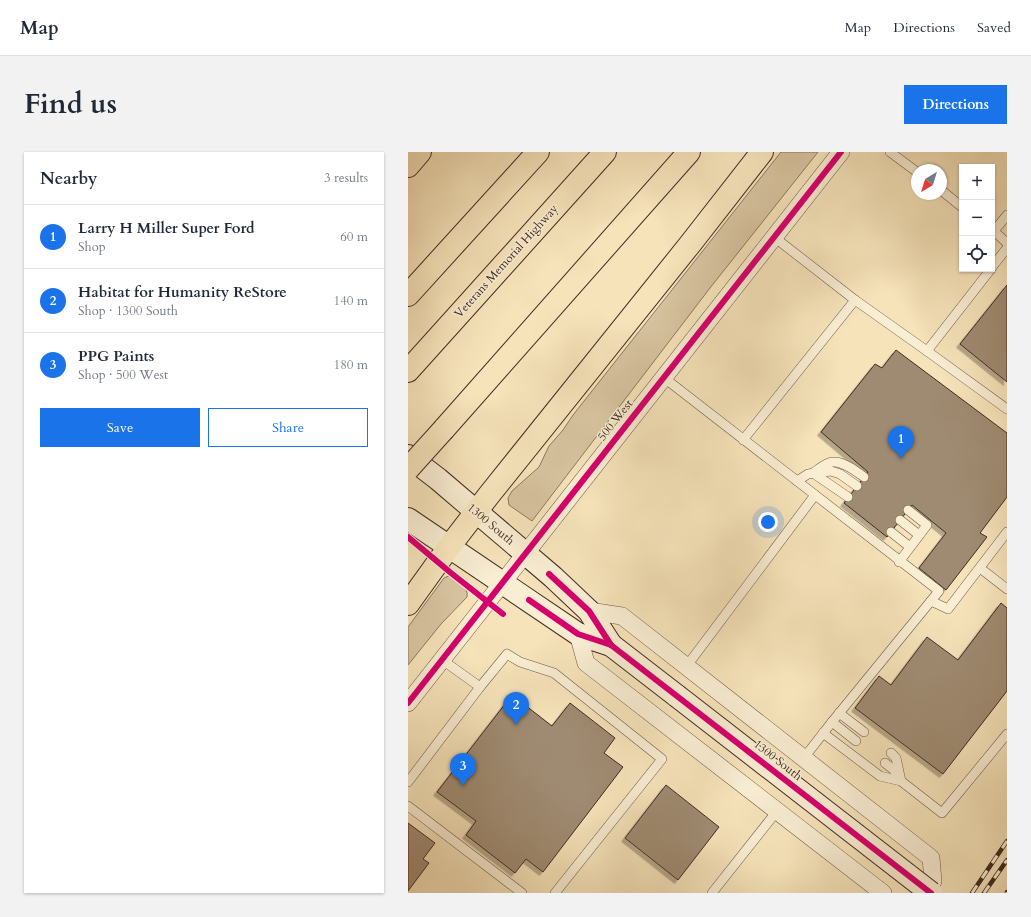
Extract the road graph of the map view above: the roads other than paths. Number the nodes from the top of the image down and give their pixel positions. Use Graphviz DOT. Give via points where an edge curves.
graph roads {
  1 [pos="420,152"];
  2 [pos="538,152"];
  3 [pos="605,152"];
  4 [pos="689,152"];
  5 [pos="762,152"];
  6 [pos="841,152"];
  7 [pos="890,152"];
  8 [pos="408,166"];
  9 [pos="911,168"];
  10 [pos="947,195"];
  11 [pos="959,205"];
  12 [pos="1007,215"];
  13 [pos="995,228"];
  14 [pos="995,232"];
  15 [pos="774,237"];
  16 [pos="1007,243"];
  17 [pos="1007,248"];
  18 [pos="995,263"];
  19 [pos="988,272"];
  20 [pos="408,295"];
  21 [pos="855,300"];
  22 [pos="927,351"];
  23 [pos="408,371"];
  24 [pos="663,377"];
  25 [pos="1007,409"];
  26 [pos="743,440"];
  27 [pos="408,456"];
  28 [pos="408,469"];
  29 [pos="813,473"];
  30 [pos="864,477"];
  31 [pos="797,482"];
  32 [pos="857,486"];
  33 [pos="815,495"];
  34 [pos="848,497"];
  35 [pos="908,510"];
  36 [pos="476,511"];
  37 [pos="408,519"];
  38 [pos="900,520"];
  39 [pos="891,532"];
  40 [pos="1007,532"];
  41 [pos="919,535"];
  42 [pos="449,547"];
  43 [pos="910,547"];
  44 [pos="525,553"];
  45 [pos="899,562"];
  46 [pos="980,568"];
  47 [pos="502,582"];
  48 [pos="1007,589"];
  49 [pos="931,601"];
  50 [pos="408,604"];
  51 [pos="589,611"];
  52 [pos="578,634"];
  53 [pos="611,645"];
  54 [pos="441,659"];
  55 [pos="686,667"];
  56 [pos="480,687"];
  57 [pos="408,703"];
  58 [pos="839,712"];
  59 [pos="832,722"];
  60 [pos="864,732"];
  61 [pos="823,733"];
  62 [pos="1007,734"];
  63 [pos="856,741"];
  64 [pos="891,754"];
  65 [pos="803,759"];
  66 [pos="884,763"];
  67 [pos="901,781"];
  68 [pos="408,782"];
  69 [pos="408,806"];
  70 [pos="777,811"];
  71 [pos="522,893"];
  72 [pos="554,893"];
  73 [pos="712,893"];
  74 [pos="883,893"];
  75 [pos="923,893"];
  76 [pos="931,893"];
  1 -- 8 [label="highway"];
  2 -- 20 [label="highway"];
  3 -- 23 [label="highway, Veterans Memorial Highway"];
  4 -- 28 [label="highway, bridge"];
  5 -- 36 [label="highway"];
  6 -- 15 [label="street, 500 West"];
  7 -- 9 [label="lane"];
  10 -- 11 [label="lane"];
  12 -- 13 [label="lane"];
  14 -- 16 [label="lane"];
  15 -- 21 [label="lane"];
  15 -- 24 [label="street, 500 West"];
  17 -- 18 [label="lane"];
  19 -- 22 [label="lane"];
  21 -- 22 [label="lane"];
  21 -- 26 [label="lane"];
  22 -- 25 [label="lane"];
  24 -- 26 [label="lane"];
  24 -- 44 [label="street, 500 West"];
  26 -- 31 [label="lane"];
  27 -- 36 [label="main road, 1300 South"];
  29 -- 30 [label="lane" via="833,462 851,468"];
  29 -- 31 [label="lane"];
  29 -- 32 [label="lane" via="831,471"];
  29 -- 34 [label="lane"];
  31 -- 33 [label="lane"];
  33 -- 45 [label="lane"];
  33 -- 55 [label="lane"];
  35 -- 41 [label="lane" via="927,525"];
  36 -- 42 [label="highway"];
  36 -- 44 [label="main road, 1300 South"];
  37 -- 42 [label="main road, 1300 South"];
  38 -- 41 [label="lane"];
  39 -- 43 [label="lane"];
  40 -- 46 [label="lane"];
  41 -- 43 [label="lane"];
  42 -- 47 [label="main road, 1300 South"];
  42 -- 50 [label="highway"];
  43 -- 45 [label="lane"];
  44 -- 47 [label="street, 500 West"];
  44 -- 51 [label="main road, 1300 South"];
  45 -- 49 [label="lane" via="939,591"];
  46 -- 48 [label="lane"];
  46 -- 49 [label="lane" via="948,609"];
  47 -- 52 [label="main road, 1300 South"];
  47 -- 54 [label="street, 500 West"];
  49 -- 58 [label="lane"];
  51 -- 53 [label="main road, 1300 South"];
  51 -- 55 [label="street, 1300 South" via="622,616"];
  52 -- 53 [label="main road, 1300 South"];
  52 -- 70 [label="street" via="586,663"];
  53 -- 76 [label="main road, 1300 South, bridge"];
  54 -- 56 [label="lane"];
  54 -- 57 [label="street, 500 West"];
  55 -- 65 [label="street, 1300 South"];
  56 -- 68 [label="lane"];
  56 -- 72 [label="lane" via="507,654 520,662 554,673 662,759"];
  58 -- 59 [label="lane"];
  58 -- 60 [label="lane"];
  59 -- 61 [label="lane"];
  59 -- 63 [label="lane"];
  61 -- 65 [label="lane"];
  61 -- 67 [label="lane" via="880,776"];
  62 -- 67 [label="lane" via="942,813"];
  64 -- 67 [label="lane" via="896,758"];
  65 -- 75 [label="street, 1300 South" via="931,858 933,881"];
  66 -- 67 [label="lane" via="894,770"];
  69 -- 71 [label="lane"];
  70 -- 73 [label="lane"];
  70 -- 74 [label="street"];
}
